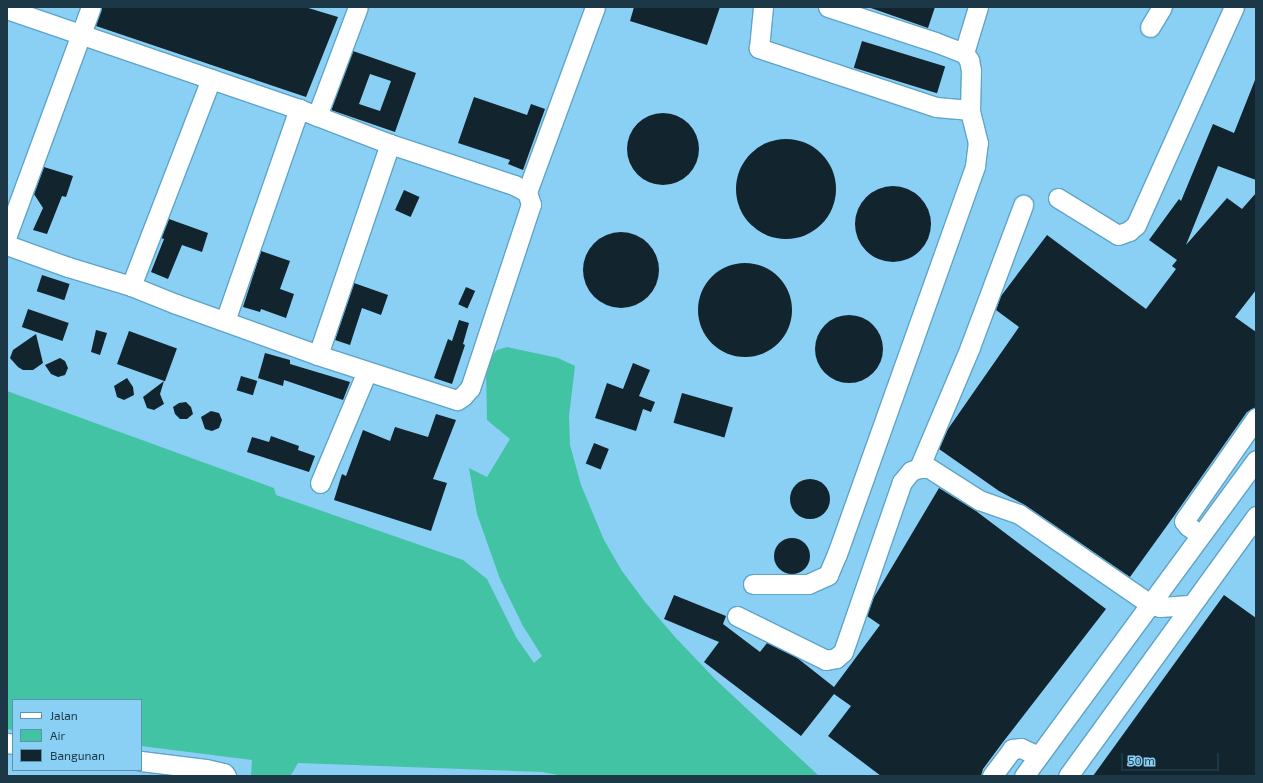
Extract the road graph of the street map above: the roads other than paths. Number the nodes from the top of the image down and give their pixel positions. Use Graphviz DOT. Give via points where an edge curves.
graph roads {
  1 [pos="91,7"];
  2 [pos="358,7"];
  3 [pos="596,7"];
  4 [pos="763,7"];
  5 [pos="828,7"];
  6 [pos="978,7"];
  7 [pos="1162,7"];
  8 [pos="1234,7"];
  9 [pos="7,9"];
  10 [pos="1150,27"];
  11 [pos="82,34"];
  12 [pos="964,53"];
  13 [pos="211,79"];
  14 [pos="298,109"];
  15 [pos="970,110"];
  16 [pos="317,116"];
  17 [pos="390,144"];
  18 [pos="527,192"];
  19 [pos="1058,198"];
  20 [pos="1023,205"];
  21 [pos="7,235"];
  22 [pos="7,245"];
  23 [pos="131,286"];
  24 [pos="225,321"];
  25 [pos="318,355"];
  26 [pos="367,371"];
  27 [pos="1256,418"];
  28 [pos="1228,457"];
  29 [pos="1252,465"];
  30 [pos="919,468"];
  31 [pos="320,483"];
  32 [pos="1256,516"];
  33 [pos="1200,534"];
  34 [pos="753,584"];
  35 [pos="1150,604"];
  36 [pos="1190,605"];
  37 [pos="737,616"];
  38 [pos="1038,756"];
  39 [pos="142,761"];
  40 [pos="226,776"];
  41 [pos="992,776"];
  42 [pos="1024,776"];
  43 [pos="1068,776"];
  1 -- 11 [label="street"];
  2 -- 16 [label="street"];
  3 -- 18 [label="street"];
  4 -- 15 [label="street" via="759,48 936,107"];
  5 -- 12 [label="street"];
  6 -- 12 [label="street"];
  7 -- 10 [label="street"];
  8 -- 19 [label="street" via="1136,225 1118,235"];
  9 -- 11 [label="street"];
  11 -- 13 [label="street"];
  11 -- 21 [label="street"];
  12 -- 15 [label="street" via="971,70"];
  13 -- 14 [label="street"];
  13 -- 23 [label="street"];
  14 -- 16 [label="street"];
  14 -- 24 [label="street"];
  15 -- 34 [label="street" via="978,143 975,166 828,575 808,584"];
  16 -- 17 [label="street"];
  17 -- 18 [label="street" via="514,185"];
  17 -- 25 [label="street"];
  18 -- 26 [label="street" via="531,204 470,388 463,396 457,400 452,399"];
  20 -- 30 [label="street" via="970,347"];
  22 -- 23 [label="street"];
  23 -- 24 [label="street"];
  24 -- 25 [label="street"];
  25 -- 26 [label="street"];
  26 -- 31 [label="street"];
  27 -- 28 [label="street"];
  28 -- 29 [label="street"];
  28 -- 33 [label="street" via="1184,521"];
  29 -- 33 [label="street"];
  30 -- 35 [label="street" via="929,468 980,500 1018,514"];
  30 -- 37 [label="street" via="911,471 902,482 843,652 836,658 826,660"];
  32 -- 36 [label="street"];
  33 -- 35 [label="street"];
  35 -- 36 [label="street" via="1160,607"];
  35 -- 38 [label="street"];
  36 -- 43 [label="street"];
  38 -- 41 [label="street" via="1021,748 1012,749"];
  38 -- 42 [label="street"];
  39 -- 40 [label="street" via="206,769"];
}
